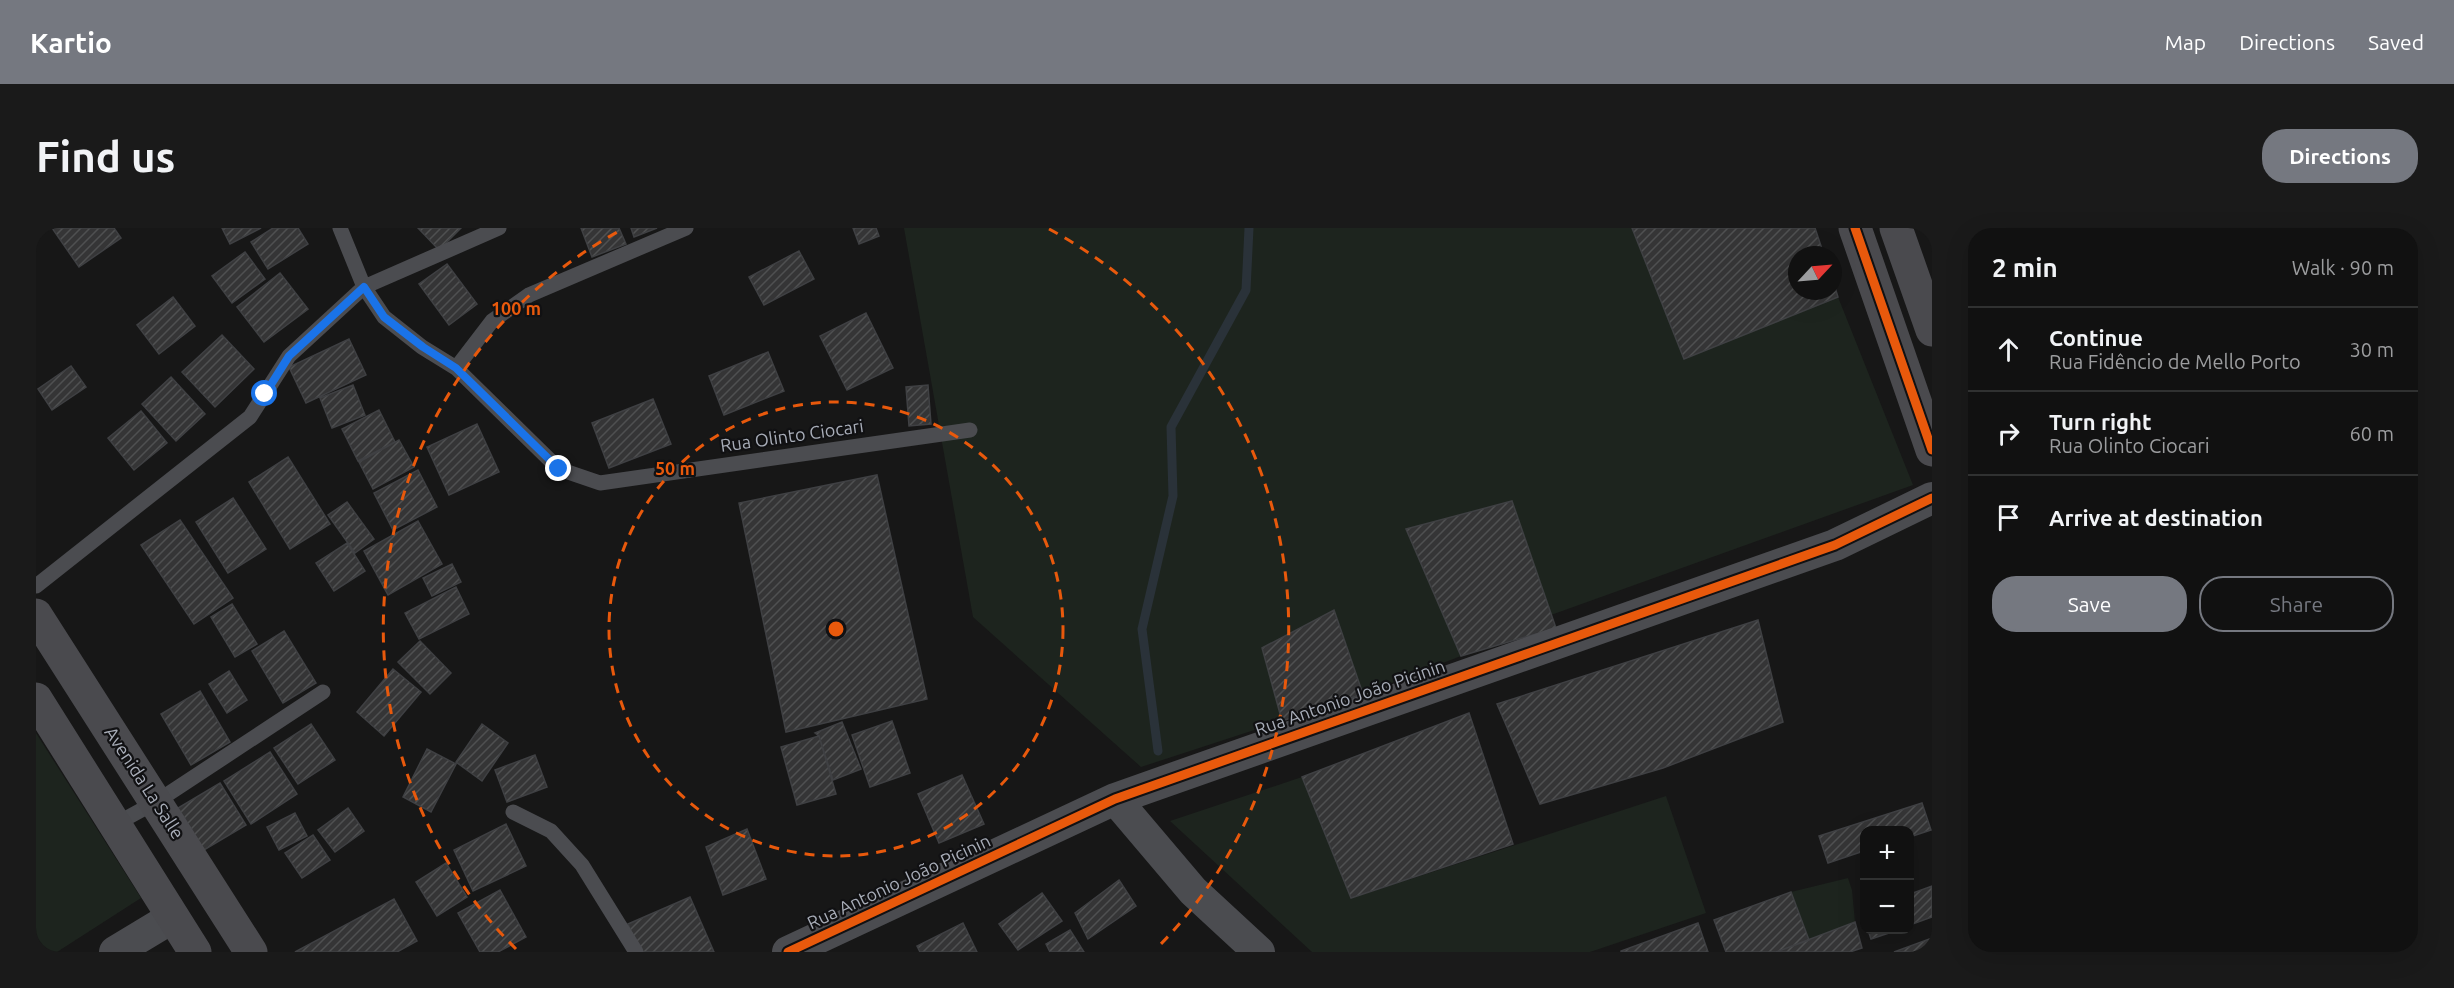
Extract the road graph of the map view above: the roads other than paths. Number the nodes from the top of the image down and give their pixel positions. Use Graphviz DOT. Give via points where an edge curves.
graph roads {
  1 [pos="340,228"];
  2 [pos="499,228"];
  3 [pos="686,228"];
  4 [pos="1856,228"];
  5 [pos="1896,228"];
  6 [pos="364,287"];
  7 [pos="1932,330"];
  8 [pos="456,368"];
  9 [pos="970,430"];
  10 [pos="1932,450"];
  11 [pos="1932,498"];
  12 [pos="36,586"];
  13 [pos="36,615"];
  14 [pos="323,692"];
  15 [pos="36,699"];
  16 [pos="1115,798"];
  17 [pos="156,802"];
  18 [pos="513,812"];
  19 [pos="114,825"];
  20 [pos="173,917"];
  21 [pos="115,952"];
  22 [pos="195,952"];
  23 [pos="251,952"];
  24 [pos="636,952"];
  25 [pos="788,952"];
  26 [pos="1259,952"];
  1 -- 6 [label="lane, Rua Olinto Ciocari"];
  2 -- 6 [label="lane"];
  3 -- 8 [label="lane" via="529,295 492,321"];
  4 -- 10 [label="main road"];
  5 -- 7 [label="main road"];
  6 -- 8 [label="lane, Rua Olinto Ciocari" via="384,317"];
  6 -- 12 [label="lane" via="289,356 250,417"];
  8 -- 9 [label="lane, Rua Olinto Ciocari" via="559,469 600,483"];
  11 -- 16 [label="street, Rua Antonio João Picinin" via="1835,545"];
  13 -- 17 [label="main road, Avenida La Salle"];
  14 -- 17 [label="lane"];
  15 -- 19 [label="main road"];
  16 -- 25 [label="street, Rua Antonio João Picinin"];
  16 -- 26 [label="street" via="1193,891"];
  17 -- 19 [label="lane"];
  17 -- 23 [label="main road, Avenida La Salle"];
  18 -- 24 [label="lane" via="551,831 582,865"];
  19 -- 20 [label="main road"];
  20 -- 21 [label="street"];
  20 -- 22 [label="main road"];
}
